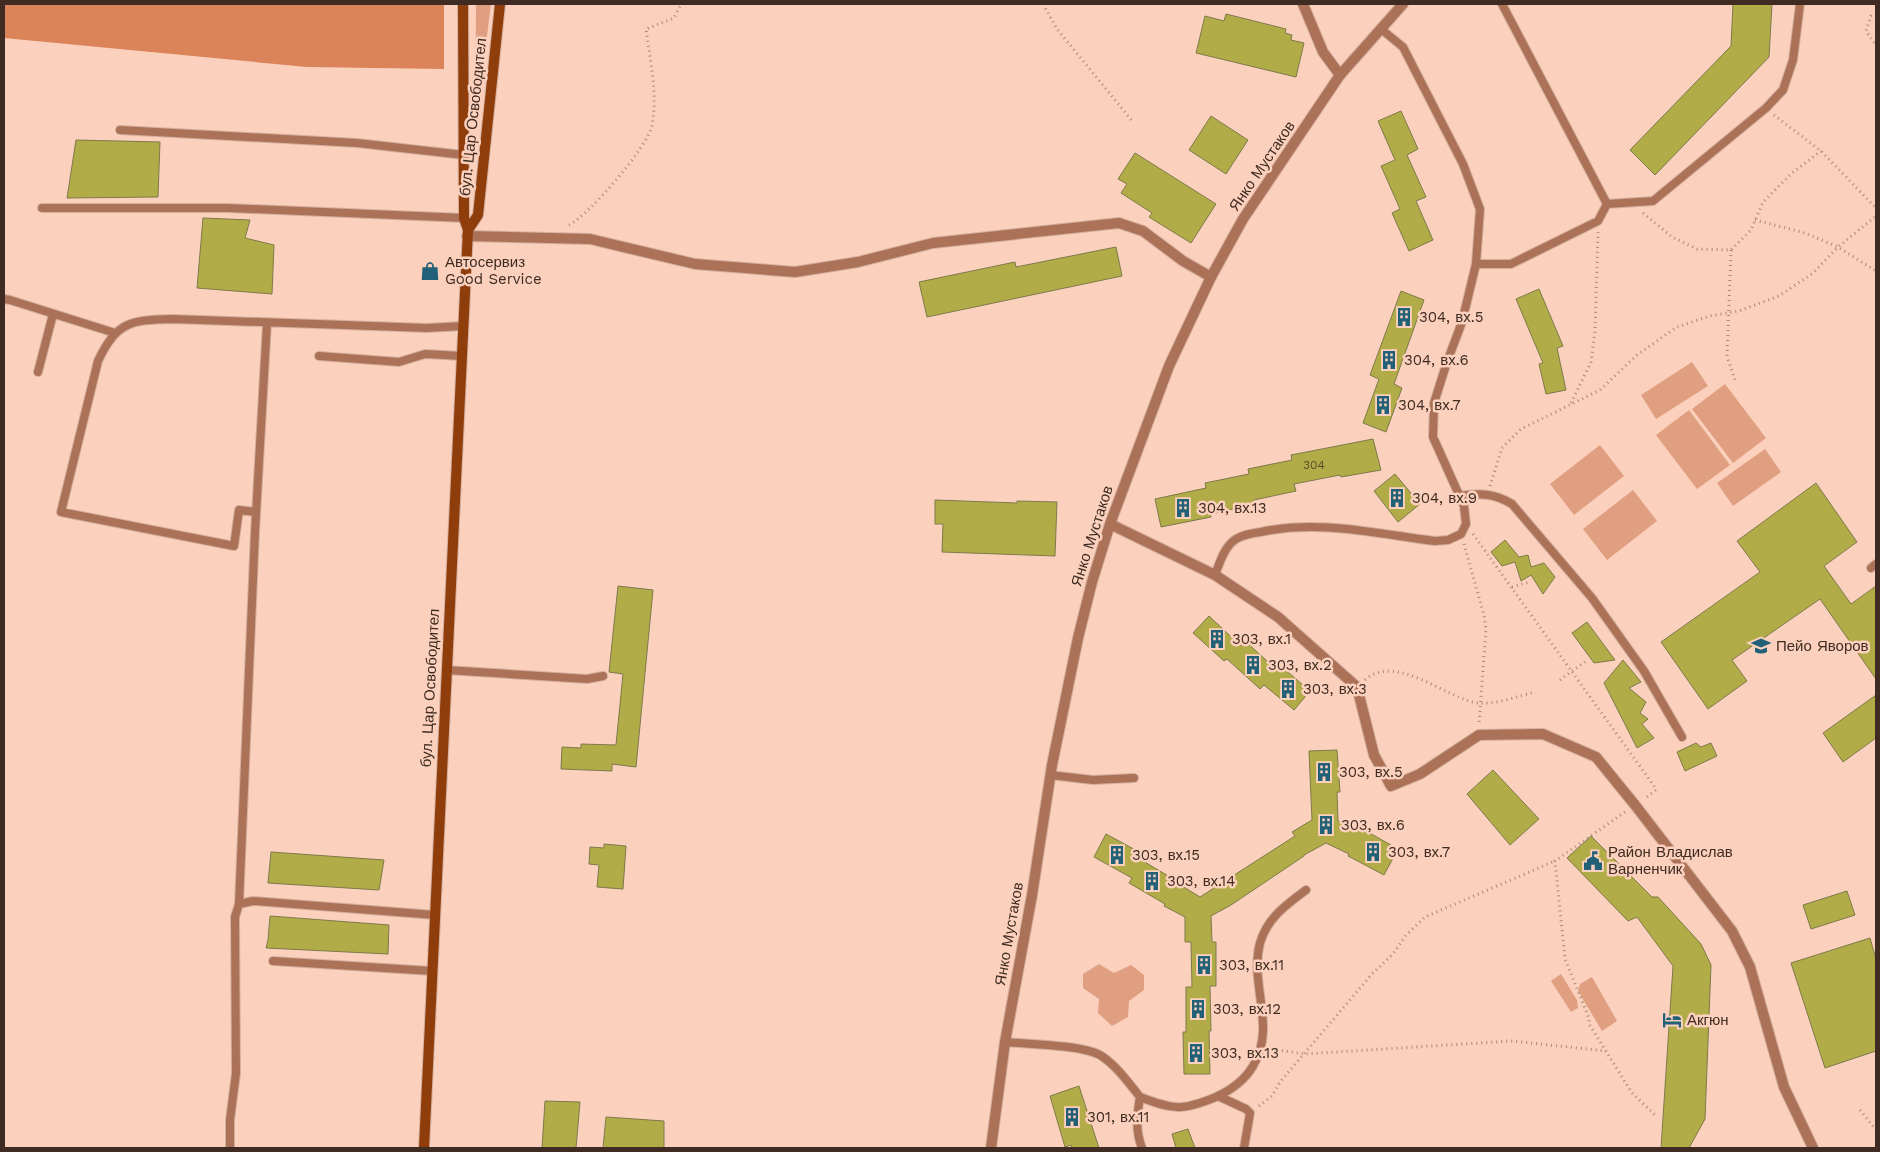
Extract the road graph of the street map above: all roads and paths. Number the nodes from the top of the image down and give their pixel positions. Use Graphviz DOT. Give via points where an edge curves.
graph roads {
  1 [pos="463,4"];
  2 [pos="500,4"];
  3 [pos="681,4"];
  4 [pos="1043,4"];
  5 [pos="1303,4"];
  6 [pos="1403,4"];
  7 [pos="1502,4"];
  8 [pos="1800,4"];
  9 [pos="1876,12"];
  10 [pos="1381,29"];
  11 [pos="1876,45"];
  12 [pos="1340,75"];
  13 [pos="1766,108"];
  14 [pos="1133,122"];
  15 [pos="120,130"];
  16 [pos="1821,151"];
  17 [pos="464,155"];
  18 [pos="1631,202"];
  19 [pos="1607,204"];
  20 [pos="42,208"];
  21 [pos="1876,208"];
  22 [pos="1876,216"];
  23 [pos="464,218"];
  24 [pos="1755,220"];
  25 [pos="1598,221"];
  26 [pos="562,226"];
  27 [pos="468,233"];
  28 [pos="1838,247"];
  29 [pos="1731,250"];
  30 [pos="1476,264"];
  31 [pos="1876,271"];
  32 [pos="1210,277"];
  33 [pos="4,299"];
  34 [pos="1729,312"];
  35 [pos="53,314"];
  36 [pos="267,323"];
  37 [pos="463,326"];
  38 [pos="115,332"];
  39 [pos="319,356"];
  40 [pos="462,356"];
  41 [pos="38,372"];
  42 [pos="1736,383"];
  43 [pos="1571,404"];
  44 [pos="1487,493"];
  45 [pos="1459,496"];
  46 [pos="256,512"];
  47 [pos="1110,524"];
  48 [pos="1466,524"];
  49 [pos="1461,534"];
  50 [pos="1215,575"];
  51 [pos="1529,582"];
  52 [pos="1512,587"];
  53 [pos="1586,661"];
  54 [pos="446,670"];
  55 [pos="1573,671"];
  56 [pos="602,676"];
  57 [pos="1560,680"];
  58 [pos="1357,687"];
  59 [pos="1535,692"];
  60 [pos="1480,704"];
  61 [pos="1479,735"];
  62 [pos="1682,737"];
  63 [pos="1050,775"];
  64 [pos="1134,778"];
  65 [pos="1636,805"];
  66 [pos="1555,861"];
  67 [pos="1306,890"];
  68 [pos="239,904"];
  69 [pos="435,915"];
  70 [pos="273,961"];
  71 [pos="432,971"];
  72 [pos="1005,1042"];
  73 [pos="1261,1048"];
  74 [pos="1606,1052"];
  75 [pos="1304,1054"];
  76 [pos="1218,1096"];
  77 [pos="1140,1097"];
  78 [pos="1860,1110"];
  79 [pos="1250,1113"];
  80 [pos="1655,1115"];
  81 [pos="1876,1130"];
  82 [pos="230,1148"];
  83 [pos="424,1148"];
  84 [pos="991,1148"];
  85 [pos="1142,1148"];
  86 [pos="1244,1148"];
  87 [pos="1813,1148"];
  1 -- 17 [label="main road, бул. Цар Освободител"];
  2 -- 27 [label="main road, бул. Цар Освободител" via="478,215"];
  3 -- 26 [label="path" via="674,18 646,29 654,88 652,126 637,152 601,198 571,224"];
  4 -- 14 [label="path" via="1057,29"];
  5 -- 12 [label="street" via="1324,52"];
  6 -- 10 [label="street, Янко Мустаков"];
  7 -- 19 [label="lane"];
  8 -- 13 [label="lane" via="1793,60 1786,82"];
  9 -- 11 [label="path" via="1871,16 1866,31"];
  10 -- 12 [label="street, Янко Мустаков"];
  10 -- 30 [label="lane" via="1403,47 1463,164 1480,209"];
  12 -- 32 [label="street, Янко Мустаков" via="1243,220"];
  13 -- 16 [label="path"];
  13 -- 18 [label="lane" via="1653,201"];
  15 -- 17 [label="lane" via="357,144"];
  16 -- 21 [label="path"];
  16 -- 24 [label="path" via="1791,174 1763,202"];
  17 -- 23 [label="main road, бул. Цар Освободител"];
  18 -- 19 [label="lane"];
  18 -- 29 [label="path" via="1672,237 1697,249"];
  19 -- 25 [label="lane"];
  20 -- 23 [label="lane" via="228,208"];
  22 -- 28 [label="path"];
  23 -- 27 [label="main road, бул. Цар Освободител"];
  24 -- 28 [label="path" via="1805,233"];
  24 -- 29 [label="path" via="1751,230"];
  25 -- 30 [label="lane" via="1511,264"];
  25 -- 43 [label="path" via="1591,362"];
  27 -- 32 [label="street" via="590,239 696,264 795,272 858,262 933,243 1119,223 1143,231"];
  27 -- 37 [label="main road, бул. Цар Освободител"];
  28 -- 31 [label="path"];
  28 -- 34 [label="path" via="1813,273 1779,296"];
  29 -- 34 [label="path"];
  30 -- 45 [label="lane" via="1462,322 1434,403 1433,437"];
  32 -- 47 [label="street, Янко Мустаков" via="1169,366"];
  33 -- 35 [label="lane"];
  34 -- 42 [label="path" via="1726,356"];
  34 -- 43 [label="path" via="1677,326 1637,355 1600,390"];
  35 -- 38 [label="lane"];
  35 -- 41 [label="lane"];
  36 -- 37 [label="lane" via="427,328"];
  36 -- 38 [label="lane" via="144,320"];
  36 -- 46 [label="lane"];
  37 -- 40 [label="main road, бул. Цар Освободител"];
  38 -- 46 [label="lane" via="98,360 61,512 234,546 239,510"];
  39 -- 40 [label="lane" via="399,362 425,354"];
  40 -- 54 [label="main road, бул. Цар Освободител"];
  43 -- 44 [label="path" via="1521,429 1502,448"];
  44 -- 45 [label="lane"];
  44 -- 62 [label="lane" via="1512,504 1592,598 1644,671"];
  45 -- 48 [label="lane"];
  46 -- 68 [label="lane"];
  47 -- 50 [label="street"];
  47 -- 63 [label="street, Янко Мустаков" via="1080,629"];
  48 -- 49 [label="lane"];
  48 -- 52 [label="path"];
  49 -- 50 [label="lane" via="1436,541 1313,526 1282,527 1234,540 1223,553"];
  49 -- 60 [label="path" via="1486,629"];
  50 -- 58 [label="street" via="1278,618"];
  51 -- 52 [label="path"];
  52 -- 55 [label="path"];
  53 -- 55 [label="path"];
  54 -- 56 [label="lane" via="587,679"];
  54 -- 69 [label="main road, бул. Цар Освободител"];
  55 -- 57 [label="path"];
  55 -- 65 [label="path" via="1656,790"];
  58 -- 60 [label="path" via="1370,676 1398,672"];
  58 -- 61 [label="street" via="1374,755 1391,786 1420,774"];
  59 -- 60 [label="path"];
  60 -- 61 [label="path"];
  61 -- 65 [label="street" via="1543,734 1596,757"];
  63 -- 64 [label="lane" via="1093,780"];
  63 -- 72 [label="street, Янко Мустаков"];
  65 -- 66 [label="path"];
  65 -- 87 [label="street" via="1732,931 1750,967 1784,1087"];
  66 -- 74 [label="path" via="1565,959 1589,1024"];
  66 -- 75 [label="path" via="1419,921"];
  67 -- 73 [label="lane" via="1268,924 1260,942 1257,974 1264,1021"];
  68 -- 69 [label="lane" via="253,901"];
  68 -- 82 [label="lane" via="235,917 236,1073"];
  69 -- 71 [label="main road, бул. Цар Освободител"];
  70 -- 71 [label="lane"];
  71 -- 83 [label="main road, бул. Цар Освободител"];
  72 -- 77 [label="lane" via="1087,1049 1118,1070"];
  72 -- 84 [label="street, Янко Мустаков"];
  73 -- 75 [label="path"];
  73 -- 76 [label="lane" via="1249,1074"];
  74 -- 75 [label="path" via="1512,1041"];
  74 -- 80 [label="path" via="1632,1093"];
  75 -- 79 [label="path" via="1272,1096"];
  76 -- 77 [label="lane" via="1177,1108"];
  76 -- 79 [label="lane"];
  77 -- 85 [label="lane" via="1136,1124"];
  78 -- 81 [label="path"];
  79 -- 86 [label="lane"];
}
